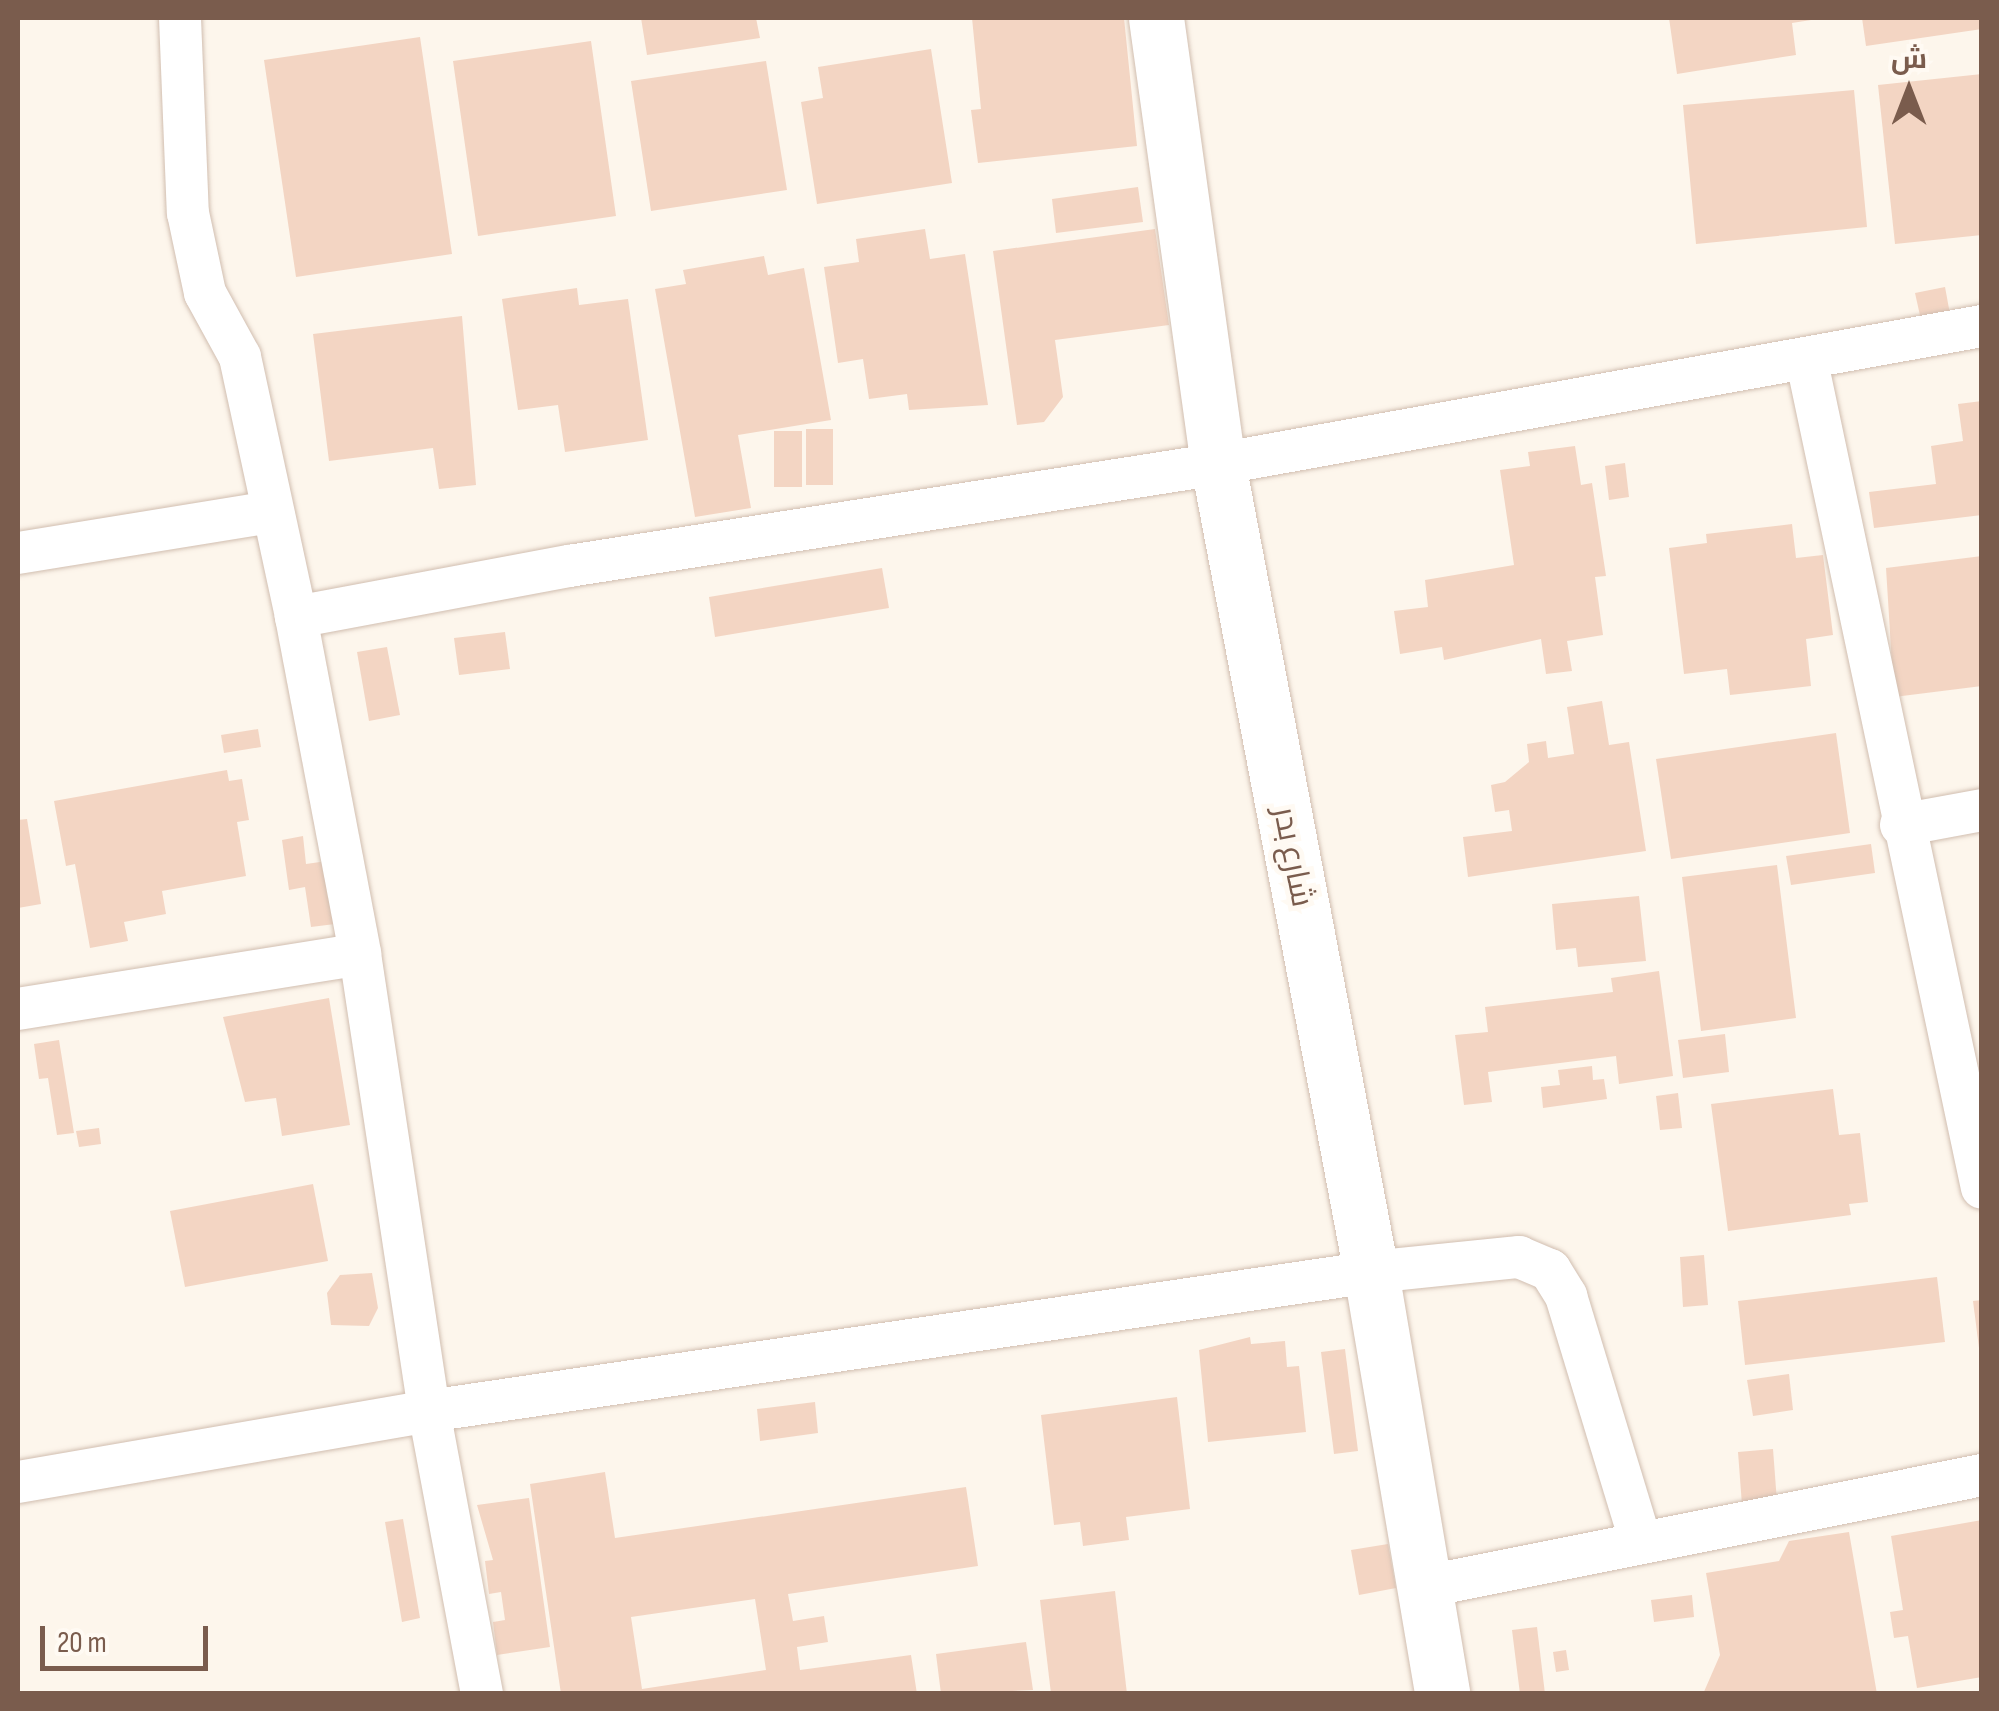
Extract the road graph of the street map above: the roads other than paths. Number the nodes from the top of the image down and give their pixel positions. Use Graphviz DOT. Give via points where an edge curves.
graph roads {
  1 [pos="180,18"];
  2 [pos="1156,18"];
  3 [pos="1982,326"];
  4 [pos="1807,362"];
  5 [pos="1218,464"];
  6 [pos="272,512"];
  7 [pos="18,553"];
  8 [pos="296,617"];
  9 [pos="1982,810"];
  10 [pos="1901,825"];
  11 [pos="360,954"];
  12 [pos="18,1009"];
  13 [pos="1982,1188"];
  14 [pos="1371,1272"];
  15 [pos="429,1411"];
  16 [pos="1982,1476"];
  17 [pos="18,1482"];
  18 [pos="1640,1539"];
  19 [pos="1423,1587"];
  20 [pos="482,1694"];
  21 [pos="1442,1694"];
  1 -- 6 [label="street" via="188,213 205,293 240,357"];
  2 -- 5 [label="street, شارع بدر"];
  3 -- 4 [label="street"];
  4 -- 5 [label="street"];
  4 -- 10 [label="street"];
  5 -- 8 [label="street" via="589,562"];
  5 -- 14 [label="street, شارع بدر"];
  6 -- 7 [label="street"];
  6 -- 8 [label="street"];
  8 -- 11 [label="street"];
  9 -- 10 [label="street"];
  10 -- 13 [label="street"];
  11 -- 12 [label="street"];
  11 -- 15 [label="street"];
  14 -- 15 [label="street"];
  14 -- 18 [label="street" via="1518,1256 1550,1270 1566,1296"];
  14 -- 19 [label="street, شارع بدر"];
  15 -- 17 [label="street"];
  15 -- 20 [label="street"];
  16 -- 18 [label="street"];
  18 -- 19 [label="street"];
  19 -- 21 [label="street, شارع بدر"];
}
